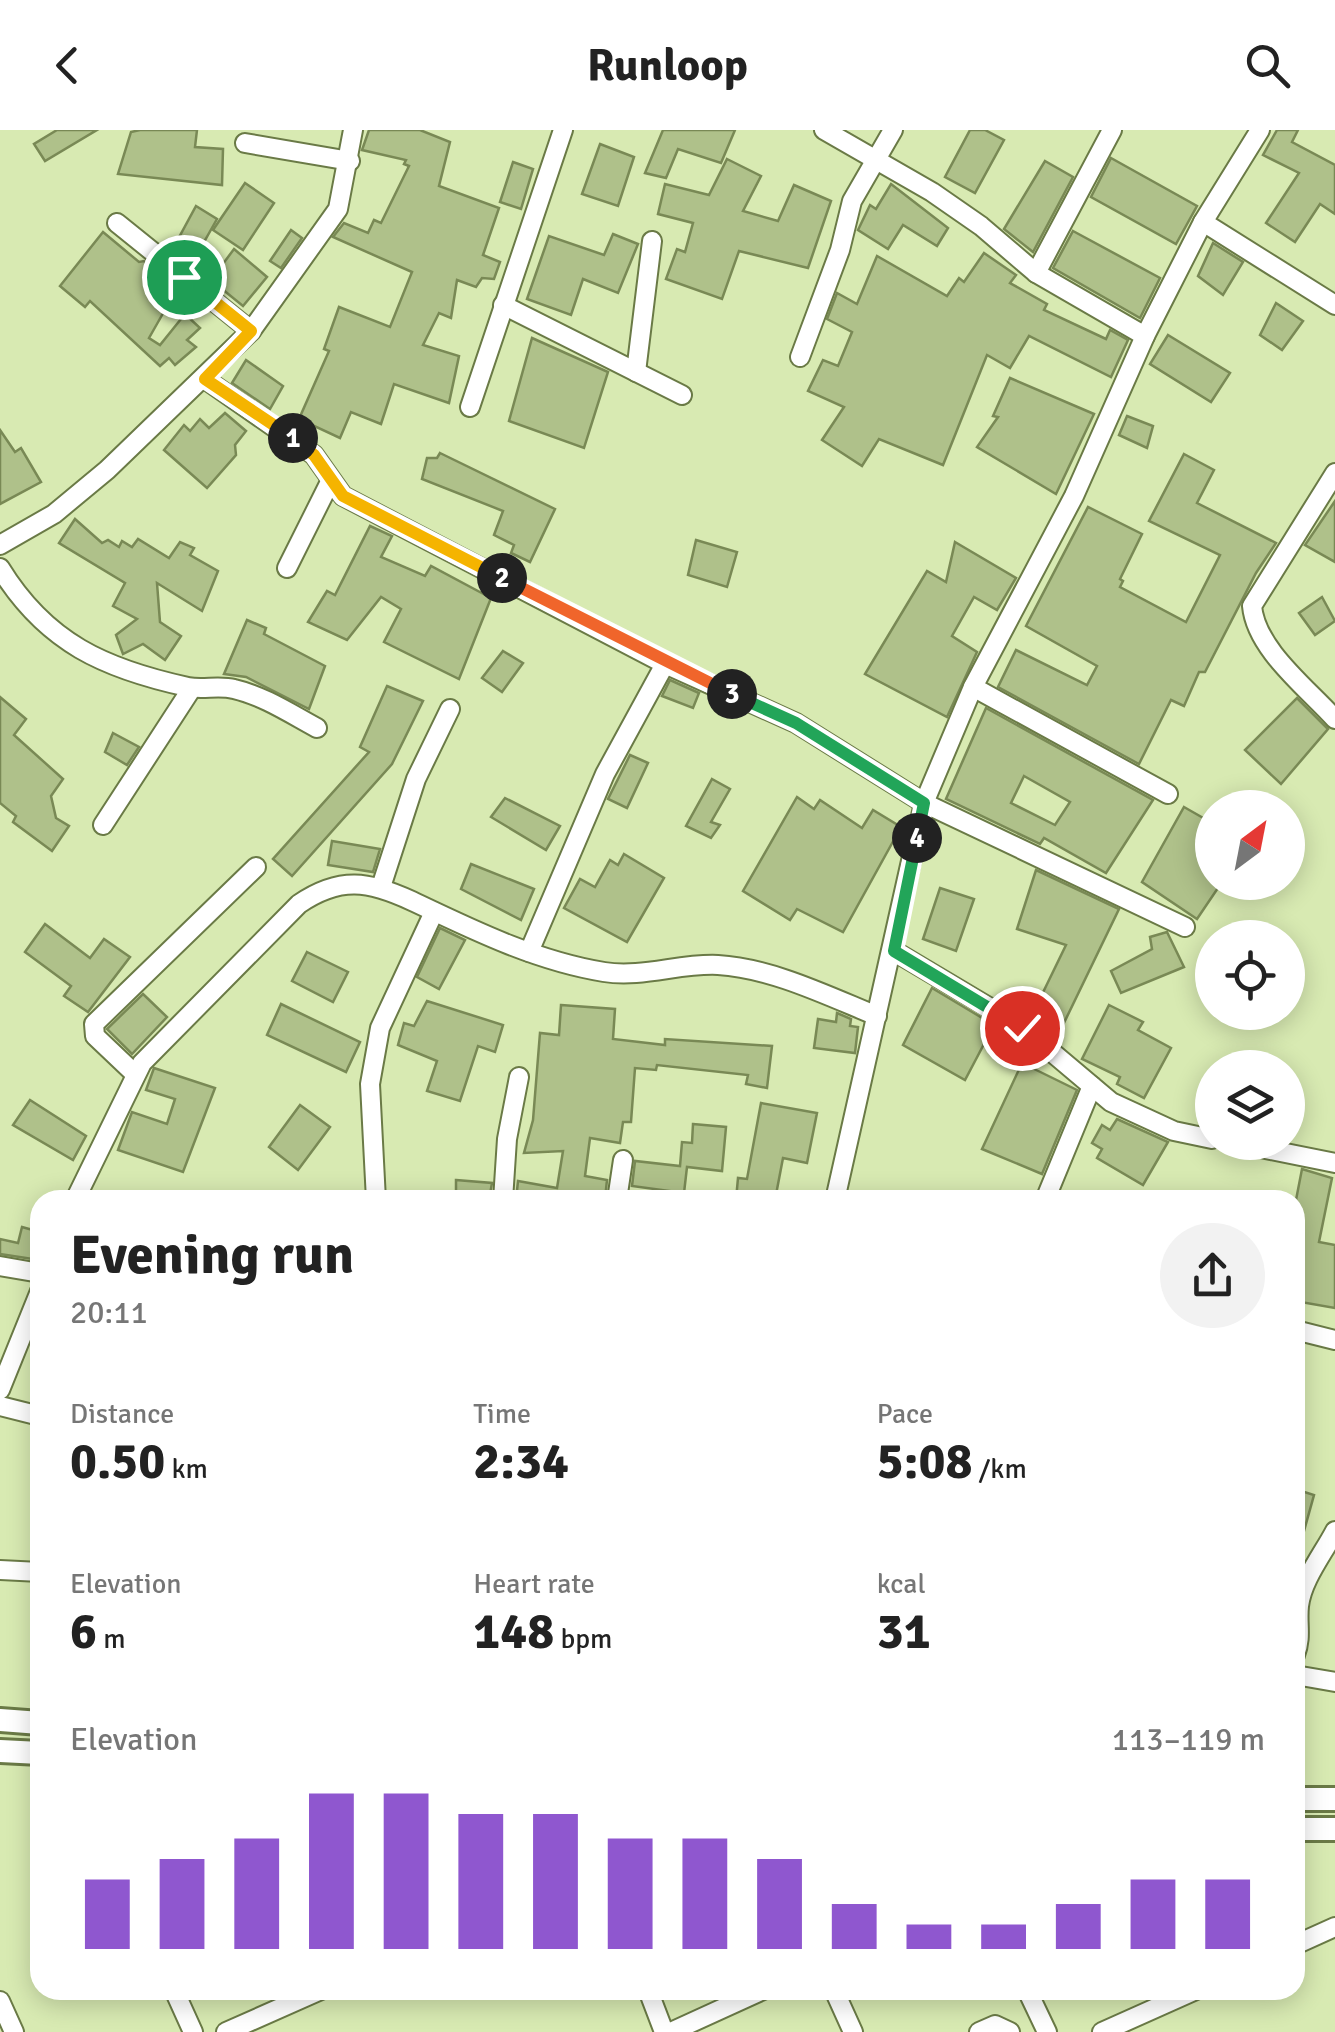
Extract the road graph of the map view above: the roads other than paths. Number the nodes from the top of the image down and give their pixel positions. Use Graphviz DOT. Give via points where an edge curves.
graph roads {
  1 [pos="353,130"];
  2 [pos="562,130"];
  3 [pos="824,130"];
  4 [pos="893,130"];
  5 [pos="1112,130"];
  6 [pos="1260,130"];
  7 [pos="245,143"];
  8 [pos="350,161"];
  9 [pos="874,161"];
  10 [pos="1203,222"];
  11 [pos="118,223"];
  12 [pos="652,241"];
  13 [pos="1036,273"];
  14 [pos="503,305"];
  15 [pos="1335,305"];
  16 [pos="251,331"];
  17 [pos="1145,336"];
  18 [pos="800,357"];
  19 [pos="636,372"];
  20 [pos="205,379"];
  21 [pos="682,395"];
  22 [pos="470,407"];
  23 [pos="1335,474"];
  24 [pos="330,482"];
  25 [pos="0,545"];
  26 [pos="0,568"];
  27 [pos="287,568"];
  28 [pos="665,664"];
  29 [pos="974,687"];
  30 [pos="192,688"];
  31 [pos="450,710"];
  32 [pos="1335,719"];
  33 [pos="317,728"];
  34 [pos="1168,794"];
  35 [pos="924,803"];
  36 [pos="103,825"];
  37 [pos="256,867"];
  38 [pos="381,887"];
  39 [pos="434,912"];
  40 [pos="1185,927"];
  41 [pos="894,951"];
  42 [pos="529,952"];
  43 [pos="877,1016"];
  44 [pos="135,1074"];
  45 [pos="520,1077"];
  46 [pos="1092,1086"];
  47 [pos="1195,1135"];
  48 [pos="1305,1157"];
  49 [pos="623,1160"];
  50 [pos="1335,1163"];
  51 [pos="81,1190"];
  52 [pos="375,1190"];
  53 [pos="504,1190"];
  54 [pos="618,1190"];
  55 [pos="838,1190"];
  56 [pos="1049,1190"];
  57 [pos="0,1266"];
  58 [pos="30,1271"];
  59 [pos="30,1316"];
  60 [pos="1305,1332"];
  61 [pos="1335,1340"];
  62 [pos="0,1390"];
  63 [pos="0,1406"];
  64 [pos="30,1414"];
  65 [pos="1335,1532"];
  66 [pos="0,1570"];
  67 [pos="30,1572"];
  68 [pos="1305,1585"];
  69 [pos="1305,1677"];
  70 [pos="1335,1682"];
  71 [pos="0,1720"];
  72 [pos="30,1722"];
  73 [pos="0,1751"];
  74 [pos="30,1753"];
  75 [pos="1305,1799"];
  76 [pos="1335,1799"];
  77 [pos="1335,1828"];
  78 [pos="1305,1829"];
  79 [pos="1335,1927"];
  80 [pos="1305,1940"];
  81 [pos="179,2000"];
  82 [pos="298,2000"];
  83 [pos="653,2000"];
  84 [pos="740,2000"];
  85 [pos="839,2000"];
  86 [pos="1032,2000"];
  87 [pos="1174,2000"];
  88 [pos="0,2001"];
  89 [pos="14,2032"];
  90 [pos="193,2032"];
  91 [pos="226,2032"];
  92 [pos="667,2032"];
  93 [pos="853,2032"];
  94 [pos="979,2032"];
  95 [pos="1010,2032"];
  96 [pos="1046,2032"];
  97 [pos="1102,2032"];
  1 -- 8 [label="street"];
  2 -- 14 [label="street"];
  3 -- 9 [label="street"];
  4 -- 9 [label="street"];
  5 -- 13 [label="street"];
  6 -- 10 [label="street"];
  7 -- 8 [label="street"];
  8 -- 16 [label="street" via="338,209"];
  9 -- 13 [label="street" via="981,226"];
  9 -- 18 [label="street" via="852,201"];
  10 -- 15 [label="street"];
  10 -- 17 [label="street"];
  11 -- 16 [label="street"];
  12 -- 19 [label="street"];
  13 -- 17 [label="street"];
  14 -- 19 [label="street"];
  14 -- 22 [label="street"];
  16 -- 20 [label="street"];
  17 -- 29 [label="street" via="1074,496"];
  19 -- 21 [label="street"];
  20 -- 24 [label="street" via="299,442"];
  20 -- 25 [label="street" via="54,514"];
  23 -- 32 [label="street" via="1252,606 1254,624 1271,649"];
  24 -- 27 [label="street"];
  24 -- 28 [label="street" via="343,496"];
  26 -- 30 [label="street" via="42,622 94,660"];
  28 -- 35 [label="street" via="796,723"];
  28 -- 42 [label="street" via="605,774"];
  29 -- 34 [label="street"];
  29 -- 35 [label="street"];
  30 -- 33 [label="street" via="232,688"];
  30 -- 36 [label="street"];
  31 -- 38 [label="street" via="416,778"];
  35 -- 40 [label="street"];
  35 -- 41 [label="street"];
  37 -- 44 [label="street" via="94,1024 95,1036"];
  38 -- 39 [label="street"];
  38 -- 44 [label="street" via="350,881 300,904"];
  39 -- 42 [label="street"];
  39 -- 52 [label="street" via="380,1028 370,1084"];
  41 -- 43 [label="street"];
  41 -- 46 [label="street" via="1022,1028"];
  42 -- 43 [label="street" via="605,972 717,965"];
  43 -- 55 [label="street"];
  44 -- 51 [label="street"];
  45 -- 53 [label="street"];
  46 -- 47 [label="street" via="1111,1102"];
  46 -- 56 [label="street"];
  48 -- 50 [label="street"];
  49 -- 54 [label="street"];
  57 -- 58 [label="street"];
  59 -- 62 [label="street"];
  60 -- 61 [label="street"];
  63 -- 64 [label="street"];
  65 -- 68 [label="street"];
  66 -- 67 [label="street"];
  69 -- 70 [label="street"];
  71 -- 72 [label="main road"];
  73 -- 74 [label="main road"];
  75 -- 76 [label="main road"];
  77 -- 78 [label="main road"];
  79 -- 80 [label="street"];
  81 -- 90 [label="street"];
  82 -- 91 [label="street"];
  83 -- 92 [label="street"];
  84 -- 92 [label="street"];
  85 -- 93 [label="street"];
  86 -- 96 [label="street"];
  87 -- 97 [label="street"];
  88 -- 89 [label="street"];
  94 -- 95 [label="street" via="994,2026"];
}
